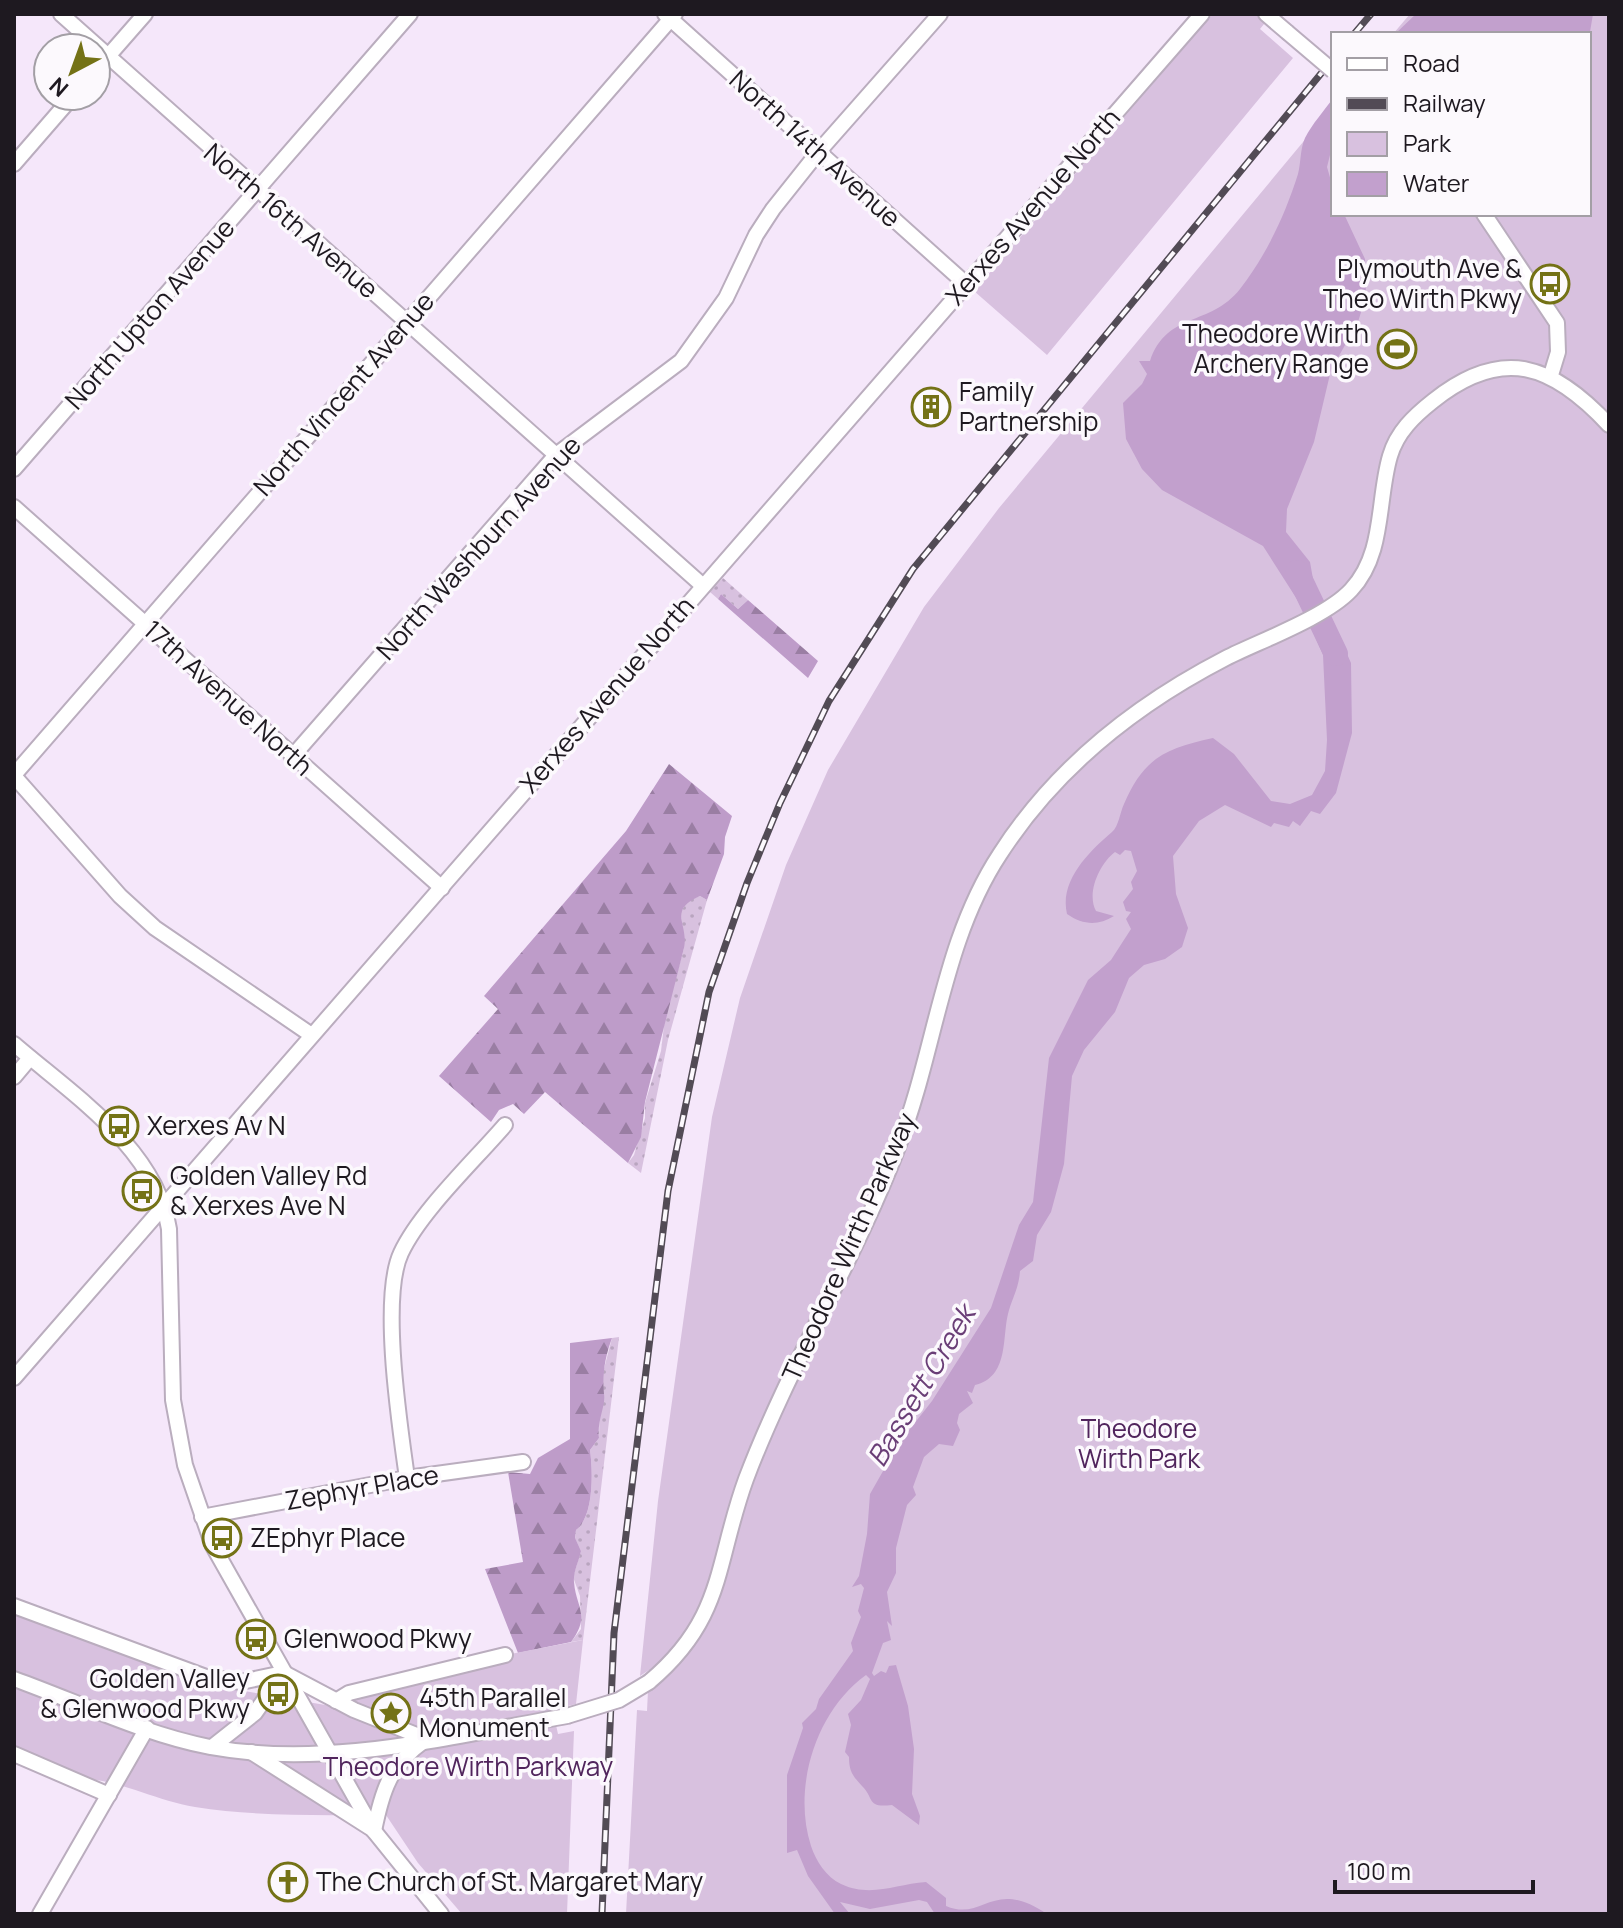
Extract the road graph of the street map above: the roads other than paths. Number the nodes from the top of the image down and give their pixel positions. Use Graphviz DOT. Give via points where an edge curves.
graph roads {
  1 [pos="61,14"];
  2 [pos="145,14"];
  3 [pos="410,14"];
  4 [pos="940,14"];
  5 [pos="1202,14"];
  6 [pos="1266,14"];
  7 [pos="670,16"];
  8 [pos="82,32"];
  9 [pos="112,52"];
  10 [pos="112,59"];
  11 [pos="1331,69"];
  12 [pos="59,112"];
  13 [pos="820,150"];
  14 [pos="14,164"];
  15 [pos="258,192"];
  16 [pos="1485,216"];
  17 [pos="966,284"];
  18 [pos="406,323"];
  19 [pos="1551,375"];
  20 [pos="1609,425"];
  21 [pos="556,455"];
  22 [pos="14,469"];
  23 [pos="14,507"];
  24 [pos="702,585"];
  25 [pos="145,623"];
  26 [pos="292,757"];
  27 [pos="14,775"];
  28 [pos="442,888"];
  29 [pos="310,1034"];
  30 [pos="14,1044"];
  31 [pos="30,1058"];
  32 [pos="14,1077"];
  33 [pos="505,1125"];
  34 [pos="165,1202"];
  35 [pos="14,1378"];
  36 [pos="523,1462"];
  37 [pos="407,1478"];
  38 [pos="202,1517"];
  39 [pos="14,1606"];
  40 [pos="505,1655"];
  41 [pos="283,1673"];
  42 [pos="14,1679"];
  43 [pos="336,1701"];
  44 [pos="147,1728"];
  45 [pos="427,1739"];
  46 [pos="212,1747"];
  47 [pos="250,1752"];
  48 [pos="14,1754"];
  49 [pos="332,1755"];
  50 [pos="109,1795"];
  51 [pos="374,1831"];
  52 [pos="40,1914"];
  53 [pos="441,1914"];
  1 -- 8 [label="street, North 16th Avenue"];
  2 -- 9 [label="street"];
  3 -- 15 [label="street, North Upton Avenue"];
  4 -- 13 [label="street, North Washburn Avenue"];
  5 -- 17 [label="street, Xerxes Avenue North"];
  6 -- 11 [label="street, bridge"];
  7 -- 13 [label="street, North 14th Avenue"];
  7 -- 18 [label="street, North Vincent Avenue"];
  10 -- 15 [label="street, North 16th Avenue"];
  12 -- 14 [label="street"];
  13 -- 17 [label="street, North 14th Avenue"];
  13 -- 21 [label="street, North Washburn Avenue" via="756,235 726,298 681,361"];
  15 -- 18 [label="street, North 16th Avenue"];
  15 -- 22 [label="street, North Upton Avenue"];
  16 -- 19 [label="street" via="1557,323 1558,352"];
  17 -- 24 [label="street, Xerxes Avenue North"];
  18 -- 21 [label="street, North 16th Avenue"];
  18 -- 25 [label="street, North Vincent Avenue"];
  19 -- 20 [label="street, Theodore Wirth Parkway"];
  19 -- 45 [label="street, Theodore Wirth Parkway, bridge" via="1516,368 1475,374 1415,415 1390,455 1370,560 1349,592 1119,723 1059,777 994,862 953,955 898,1148 747,1477 707,1612 685,1647 649,1682 619,1700 567,1716"];
  21 -- 24 [label="street, North 16th Avenue"];
  21 -- 26 [label="street, North Washburn Avenue"];
  23 -- 25 [label="street, 17th Avenue North"];
  24 -- 28 [label="street, Xerxes Avenue North"];
  25 -- 26 [label="street, 17th Avenue North"];
  25 -- 27 [label="street, North Vincent Avenue"];
  26 -- 28 [label="street, 17th Avenue North"];
  27 -- 29 [label="street" via="120,896 155,928"];
  28 -- 29 [label="street, Xerxes Avenue North"];
  29 -- 34 [label="street, Xerxes Avenue North"];
  30 -- 31 [label="street"];
  31 -- 32 [label="street"];
  31 -- 34 [label="street" via="135,1154"];
  33 -- 37 [label="street" via="415,1230 399,1257 392,1296"];
  34 -- 35 [label="street, Xerxes Avenue North"];
  34 -- 38 [label="street" via="173,1400"];
  36 -- 37 [label="street, Zephyr Place"];
  37 -- 38 [label="street, Zephyr Place"];
  38 -- 41 [label="street" via="226,1573"];
  39 -- 41 [label="street" via="206,1677 241,1682"];
  40 -- 43 [label="street" via="349,1693"];
  41 -- 43 [label="street"];
  41 -- 46 [label="street" via="255,1713"];
  41 -- 49 [label="street"];
  42 -- 44 [label="street, Theodore Wirth Parkway"];
  43 -- 45 [label="street"];
  44 -- 46 [label="street, Theodore Wirth Parkway"];
  44 -- 50 [label="street"];
  45 -- 49 [label="street, Theodore Wirth Parkway"];
  45 -- 51 [label="street" via="387,1779"];
  46 -- 47 [label="street, Theodore Wirth Parkway"];
  47 -- 49 [label="street, Theodore Wirth Parkway"];
  47 -- 51 [label="street"];
  48 -- 50 [label="street"];
  49 -- 51 [label="street"];
  50 -- 52 [label="street"];
  51 -- 53 [label="street"];
}
